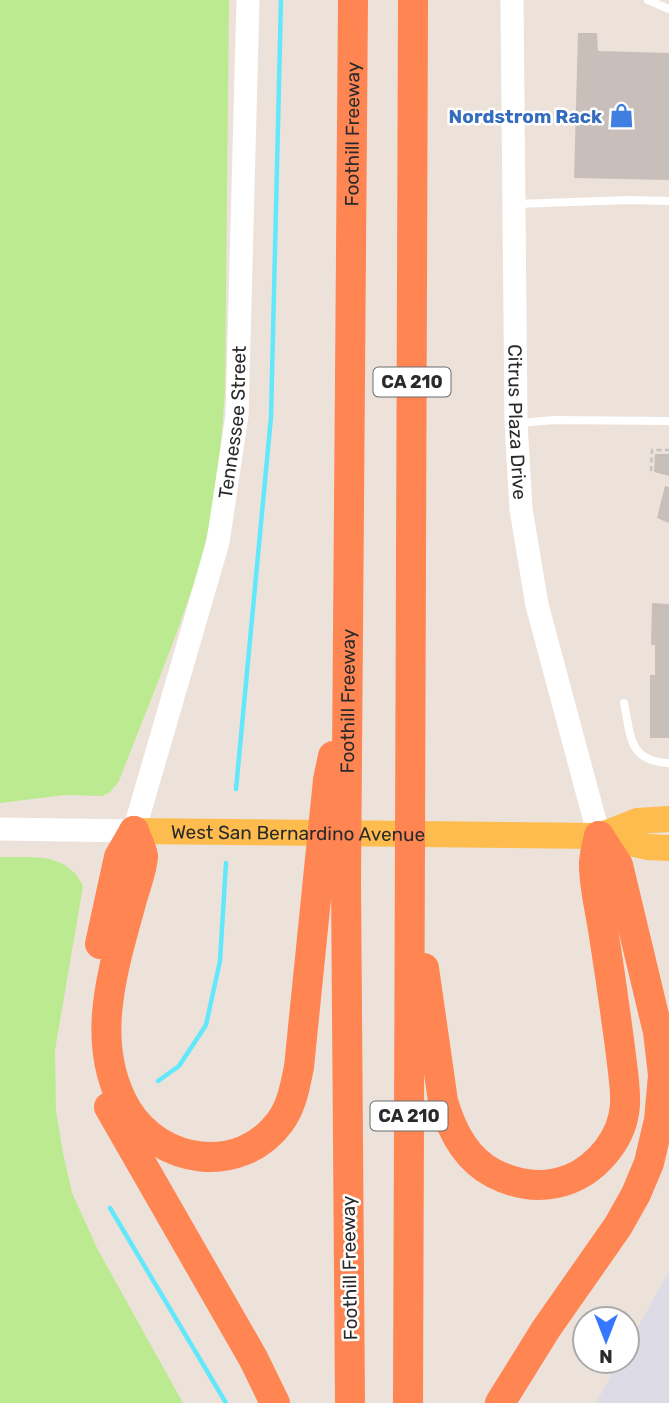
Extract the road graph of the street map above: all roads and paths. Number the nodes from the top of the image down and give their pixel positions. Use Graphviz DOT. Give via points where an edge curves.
graph roads {
  1 [pos="248,0"];
  2 [pos="353,0"];
  3 [pos="413,0"];
  4 [pos="512,0"];
  5 [pos="648,0"];
  6 [pos="669,9"];
  7 [pos="669,201"];
  8 [pos="514,204"];
  9 [pos="669,421"];
  10 [pos="516,423"];
  11 [pos="669,450"];
  12 [pos="651,471"];
  13 [pos="624,703"];
  14 [pos="669,763"];
  15 [pos="669,820"];
  16 [pos="0,829"];
  17 [pos="134,831"];
  18 [pos="599,836"];
  19 [pos="669,848"];
  20 [pos="332,881"];
  21 [pos="411,895"];
  22 [pos="275,1403"];
  23 [pos="350,1403"];
  24 [pos="408,1403"];
  25 [pos="500,1403"];
  1 -- 17 [label="street, Tennessee Street" via="237,415 218,542"];
  2 -- 20 [label="highway, Foothill Freeway / CA 210" via="348,713 331,762 337,779"];
  3 -- 21 [label="highway, CA 210"];
  4 -- 8 [label="street, Citrus Plaza Drive"];
  5 -- 6 [label="lane"];
  7 -- 8 [label="lane"];
  8 -- 10 [label="street, Citrus Plaza Drive"];
  9 -- 10 [label="lane"];
  10 -- 18 [label="street, Citrus Plaza Drive" via="522,509 537,605"];
  11 -- 12 [label="path" via="652,450"];
  13 -- 14 [label="lane" via="633,743 641,756"];
  15 -- 18 [label="main road" via="637,821"];
  16 -- 17 [label="street, West San Bernardino Avenue"];
  17 -- 18 [label="main road, West San Bernardino Avenue"];
  17 -- 20 [label="highway" via="143,856 108,992 109,1059 116,1086 142,1128 156,1142 191,1156 213,1158 251,1148 281,1122 299,1067"];
  17 -- 22 [label="highway" via="119,857 88,1000 89,1057 97,1084 129,1144"];
  18 -- 19 [label="main road"];
  18 -- 21 [label="highway" via="594,864 625,1106 620,1130 604,1154 566,1181 547,1185 510,1181 489,1171 460,1142 443,1101"];
  18 -- 25 [label="highway" via="618,865 658,1032 663,1075 659,1120 636,1194"];
  20 -- 23 [label="highway, Foothill Freeway / CA 210"];
  21 -- 24 [label="highway, CA 210"];
}
